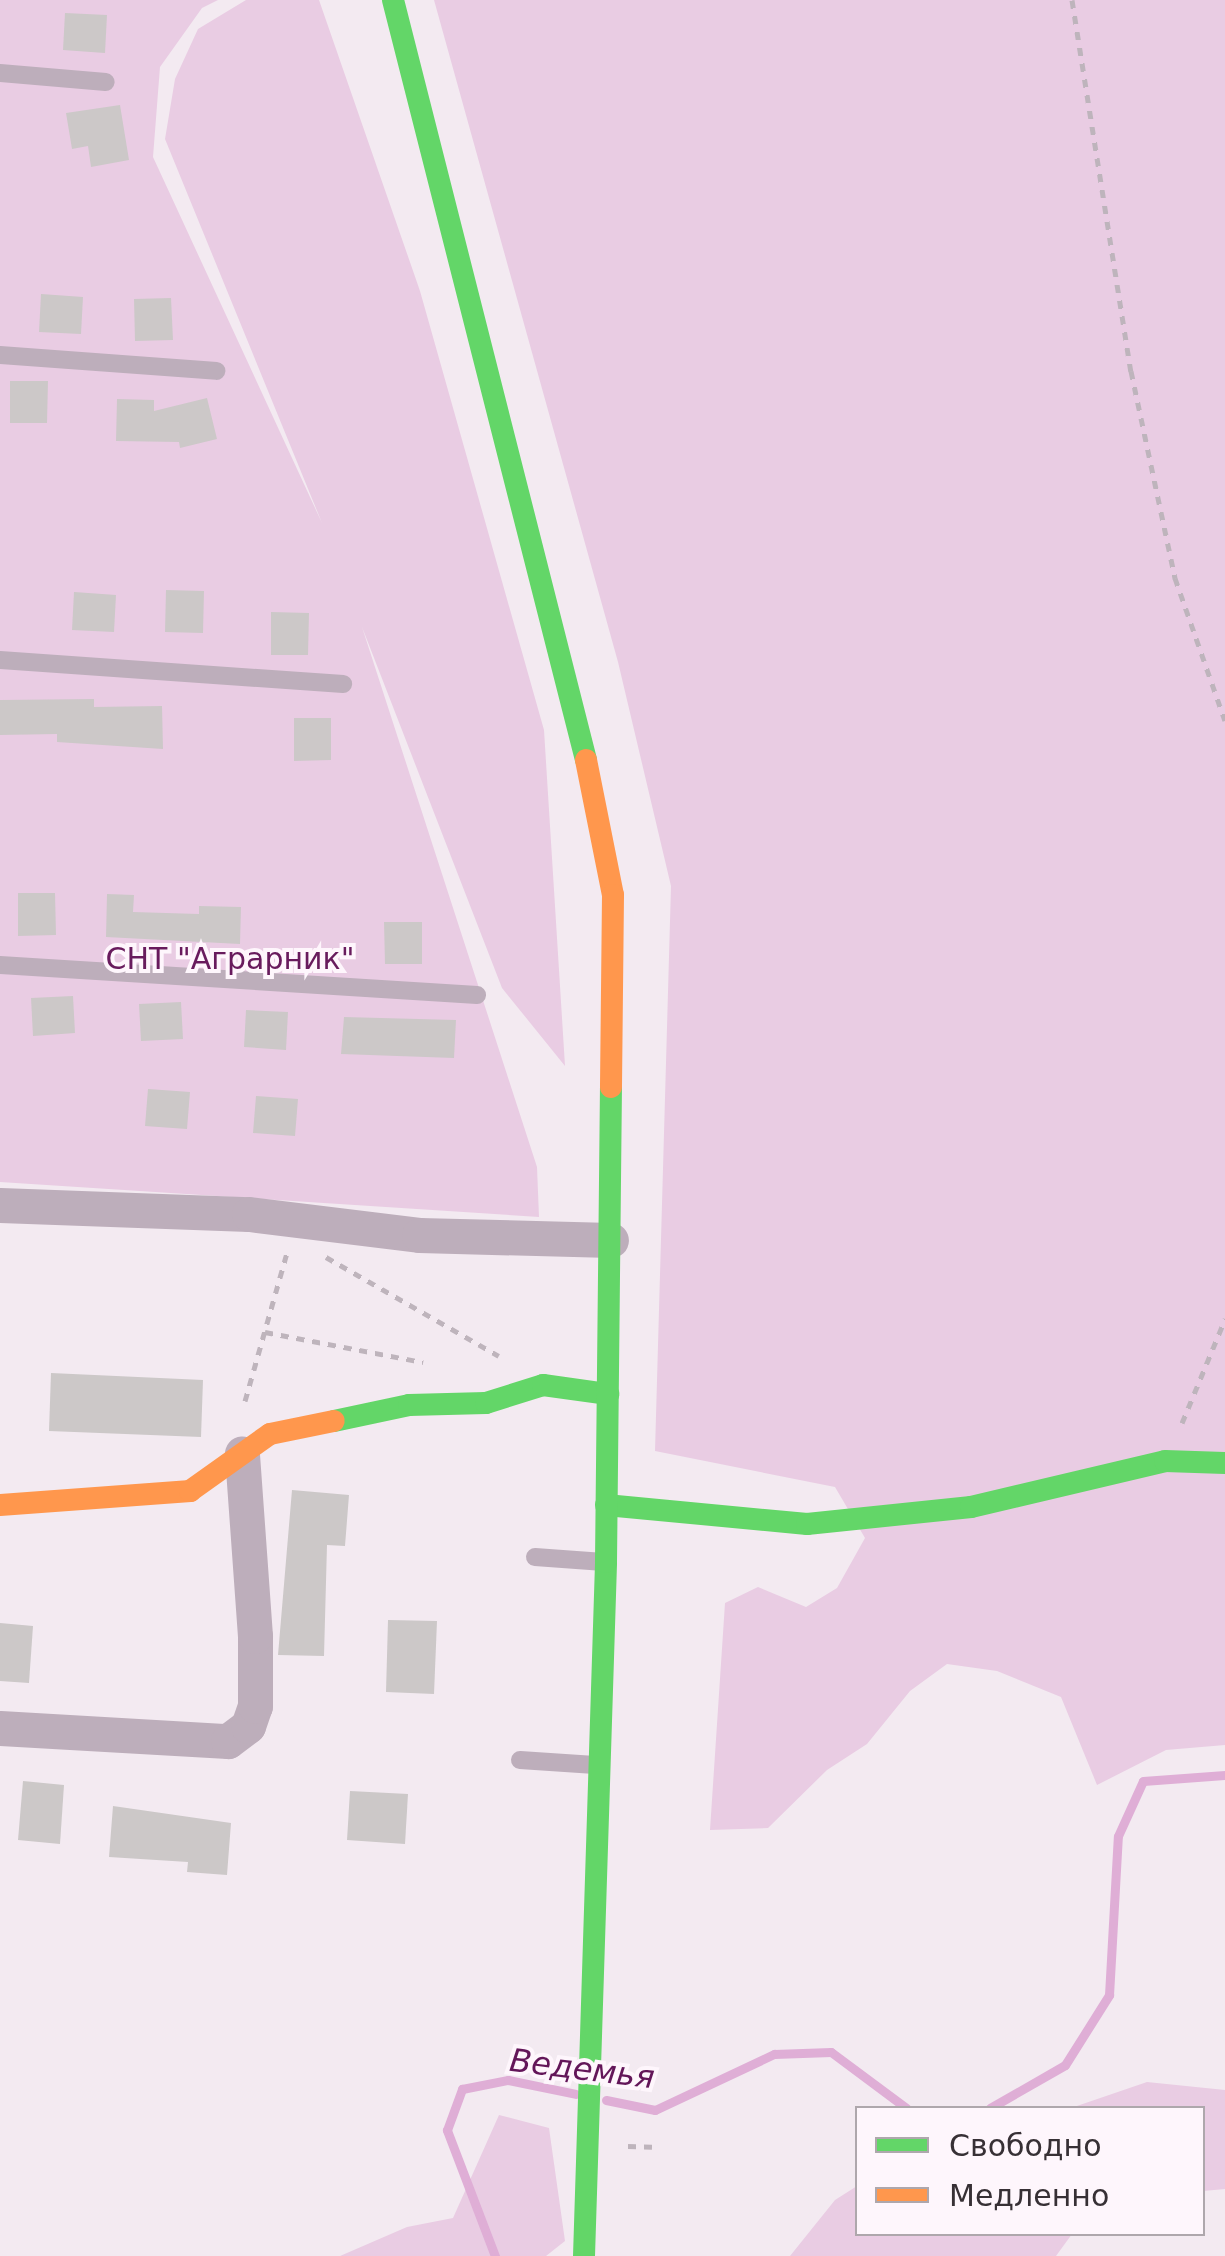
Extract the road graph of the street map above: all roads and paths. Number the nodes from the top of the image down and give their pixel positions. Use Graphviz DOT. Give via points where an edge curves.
graph roads {
  1 [pos="392,0"];
  2 [pos="1072,0"];
  3 [pos="0,73"];
  4 [pos="106,82"];
  5 [pos="0,355"];
  6 [pos="216,371"];
  7 [pos="0,660"];
  8 [pos="343,684"];
  9 [pos="1225,721"];
  10 [pos="0,966"];
  11 [pos="477,995"];
  12 [pos="0,1204"];
  13 [pos="291,1240"];
  14 [pos="611,1240"];
  15 [pos="322,1256"];
  16 [pos="1225,1320"];
  17 [pos="265,1332"];
  18 [pos="432,1364"];
  19 [pos="544,1385"];
  20 [pos="608,1394"];
  21 [pos="242,1452"];
  22 [pos="1166,1461"];
  23 [pos="1225,1463"];
  24 [pos="0,1506"];
  25 [pos="606,1506"];
  26 [pos="534,1557"];
  27 [pos="606,1562"];
  28 [pos="0,1728"];
  29 [pos="520,1760"];
  30 [pos="598,1765"];
  31 [pos="584,2256"];
  1 -- 14 [label="main road" via="606,836 615,925"];
  2 -- 9 [label="path" via="1139,409 1175,578"];
  3 -- 4 [label="lane"];
  5 -- 6 [label="lane"];
  7 -- 8 [label="lane"];
  10 -- 11 [label="lane"];
  12 -- 14 [label="street" via="248,1214 419,1235"];
  13 -- 17 [label="path"];
  14 -- 20 [label="main road"];
  15 -- 19 [label="path" via="385,1286"];
  16 -- 22 [label="path"];
  17 -- 18 [label="path"];
  17 -- 21 [label="path" via="241,1414"];
  19 -- 20 [label="main road"];
  19 -- 21 [label="main road" via="486,1404 433,1402 270,1434"];
  20 -- 25 [label="main road"];
  21 -- 24 [label="main road" via="190,1491"];
  21 -- 28 [label="street" via="255,1636 256,1706 248,1726 228,1741"];
  22 -- 23 [label="main road"];
  22 -- 25 [label="main road" via="971,1507 807,1524"];
  25 -- 27 [label="main road"];
  26 -- 27 [label="lane"];
  27 -- 30 [label="main road"];
  29 -- 30 [label="lane"];
  30 -- 31 [label="main road"];
}
